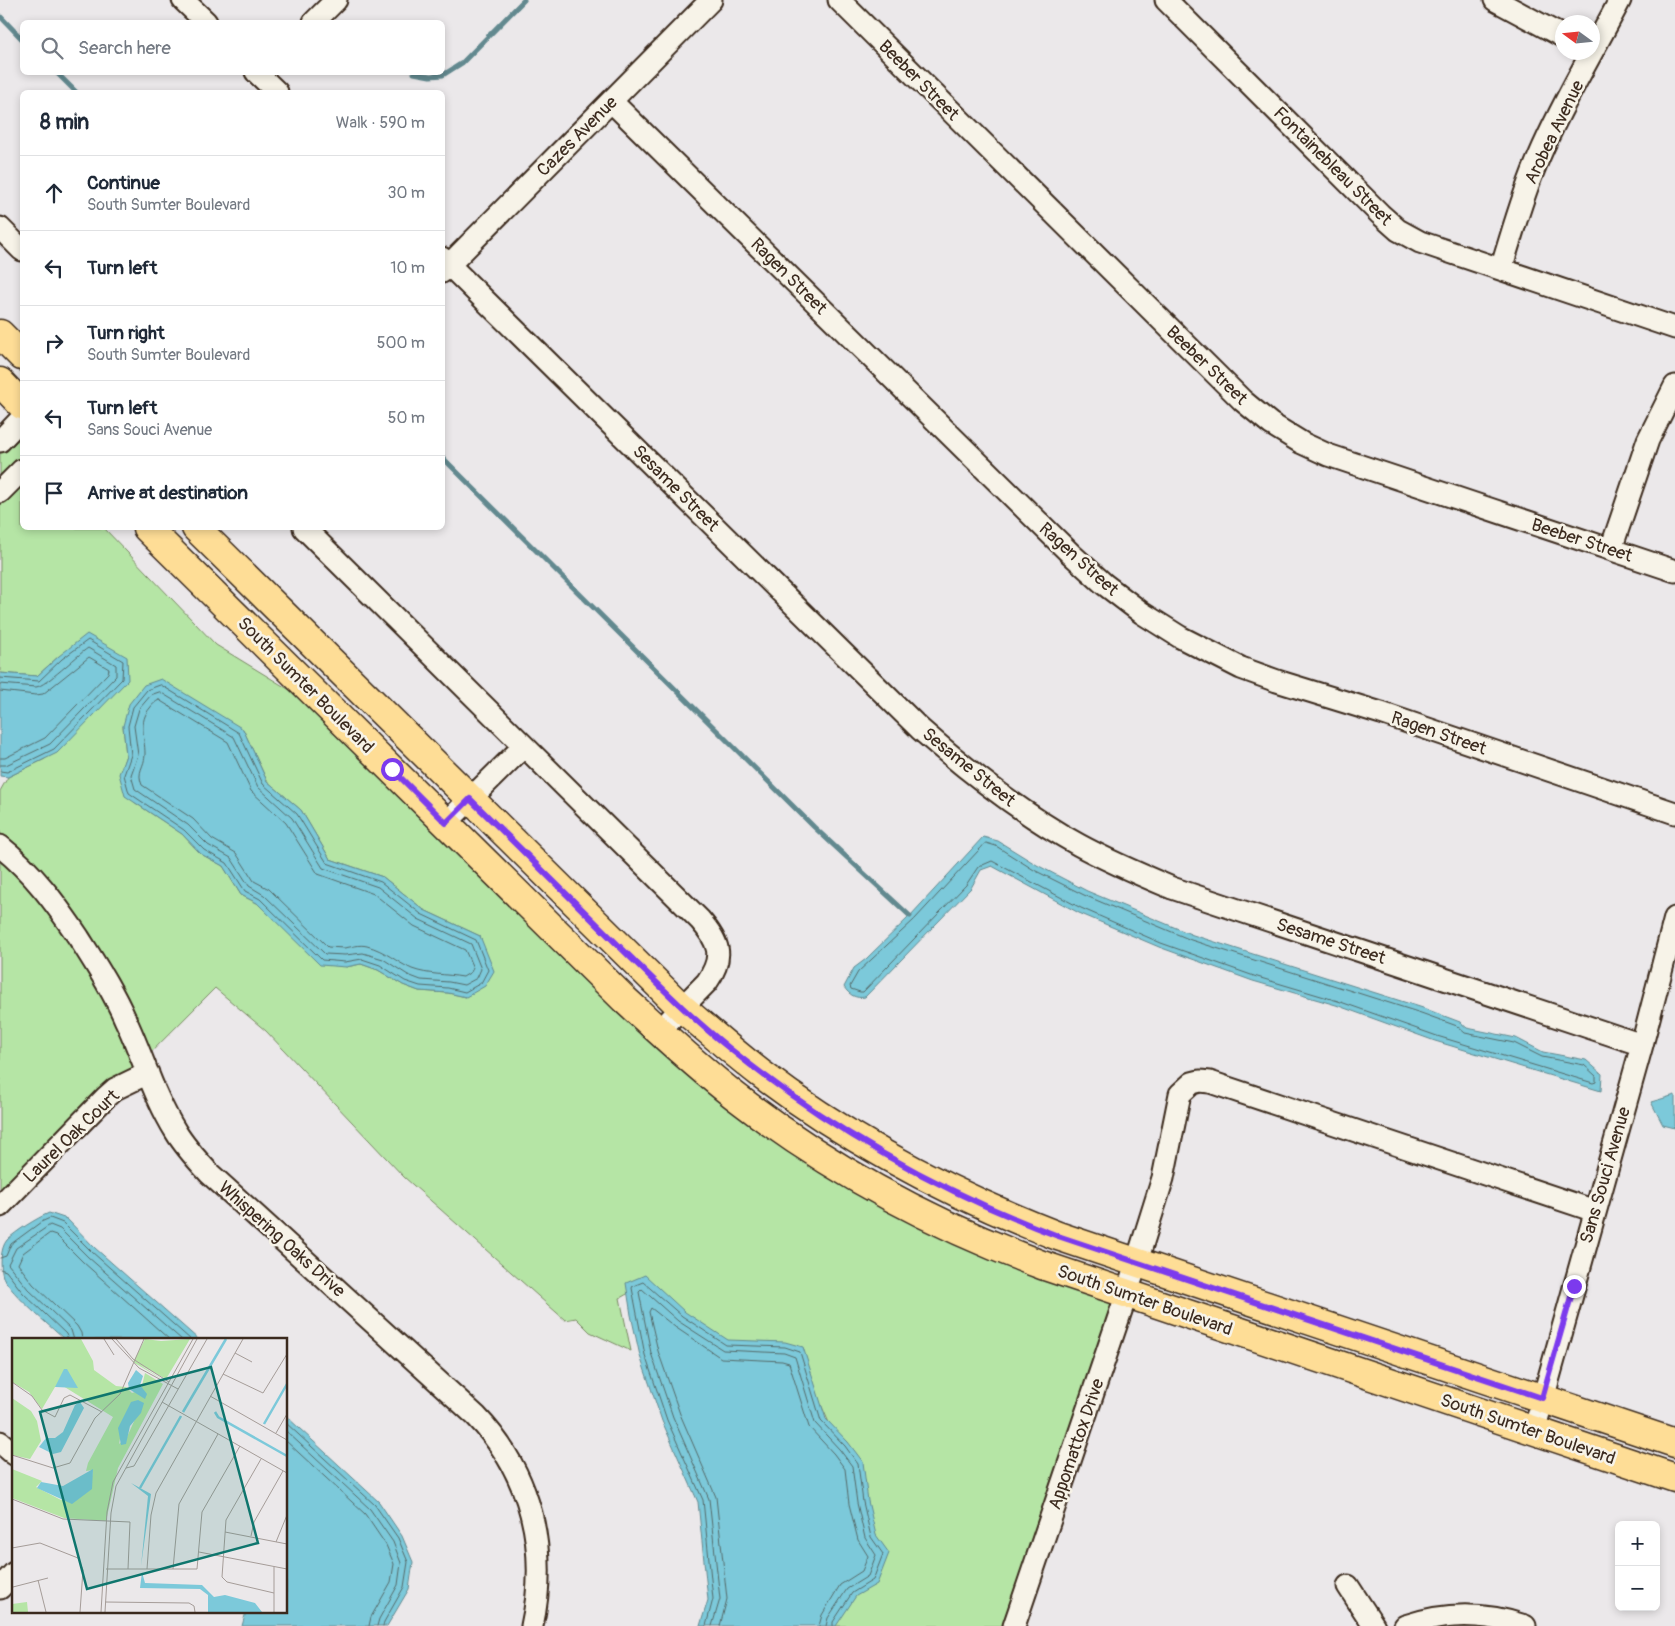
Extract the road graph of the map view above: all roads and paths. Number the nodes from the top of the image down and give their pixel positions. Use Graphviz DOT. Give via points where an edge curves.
graph roads {
  1 [pos="183,0"];
  2 [pos="336,0"];
  3 [pos="711,0"];
  4 [pos="838,0"];
  5 [pos="1166,0"];
  6 [pos="1495,0"];
  7 [pos="1620,0"];
  8 [pos="204,20"];
  9 [pos="316,20"];
  10 [pos="1555,32"];
  11 [pos="1600,39"];
  12 [pos="1589,60"];
  13 [pos="262,75"];
  14 [pos="274,90"];
  15 [pos="612,101"];
  16 [pos="0,228"];
  17 [pos="20,248"];
  18 [pos="445,265"];
  19 [pos="1501,269"];
  20 [pos="1675,328"];
  21 [pos="0,334"];
  22 [pos="20,354"];
  23 [pos="0,382"];
  24 [pos="1675,386"];
  25 [pos="20,403"];
  26 [pos="20,420"];
  27 [pos="0,441"];
  28 [pos="20,472"];
  29 [pos="0,492"];
  30 [pos="148,530"];
  31 [pos="198,530"];
  32 [pos="306,530"];
  33 [pos="1611,549"];
  34 [pos="1675,571"];
  35 [pos="524,746"];
  36 [pos="470,799"];
  37 [pos="1675,812"];
  38 [pos="446,823"];
  39 [pos="0,846"];
  40 [pos="1675,918"];
  41 [pos="682,1008"];
  42 [pos="659,1032"];
  43 [pos="1642,1045"];
  44 [pos="148,1073"];
  45 [pos="0,1206"];
  46 [pos="1595,1211"];
  47 [pos="1136,1261"];
  48 [pos="1127,1293"];
  49 [pos="1542,1398"];
  50 [pos="1534,1431"];
  51 [pos="0,1442"];
  52 [pos="1675,1443"];
  53 [pos="12,1452"];
  54 [pos="1675,1478"];
  55 [pos="12,1575"];
  56 [pos="1348,1586"];
  57 [pos="0,1588"];
  58 [pos="532,1626"];
  59 [pos="1014,1626"];
  60 [pos="1374,1626"];
  61 [pos="1405,1626"];
  62 [pos="1525,1626"];
  1 -- 8 [label="street"];
  2 -- 9 [label="street"];
  3 -- 15 [label="street, Cazes Avenue"];
  4 -- 33 [label="street, Beeber Street" via="1243,401 1271,424 1302,443 1354,465"];
  5 -- 19 [label="street, Fontainebleau Street" via="1398,230 1420,242"];
  6 -- 10 [label="street"];
  7 -- 11 [label="street, Arobea Avenue"];
  12 -- 19 [label="street, Arobea Avenue" via="1539,156"];
  13 -- 14 [label="street"];
  15 -- 18 [label="street, Cazes Avenue"];
  15 -- 37 [label="street, Ragen Street" via="1071,554 1142,613 1180,638 1241,668"];
  16 -- 17 [label="street"];
  18 -- 43 [label="street, Sesame Street" via="920,729 985,784 1035,818 1096,854 1172,888"];
  19 -- 20 [label="street, Fontainebleau Street"];
  21 -- 22 [label="main road"];
  23 -- 25 [label="main road"];
  24 -- 33 [label="street" via="1645,447"];
  26 -- 27 [label="street"];
  28 -- 29 [label="street"];
  30 -- 38 [label="main road, South Sumter Boulevard"];
  31 -- 36 [label="main road, South Sumter Boulevard"];
  32 -- 35 [label="street"];
  33 -- 34 [label="street, Beeber Street"];
  35 -- 36 [label="street"];
  35 -- 41 [label="street" via="713,936 719,952 715,968 707,982"];
  36 -- 38 [label="street"];
  36 -- 41 [label="main road, South Sumter Boulevard"];
  38 -- 42 [label="main road, South Sumter Boulevard"];
  39 -- 44 [label="street, Whispering Oaks Drive" via="40,884 95,963 118,1002"];
  40 -- 43 [label="street, Sans Souci Avenue"];
  41 -- 42 [label="street"];
  41 -- 47 [label="main road, South Sumter Boulevard" via="727,1047 801,1102 910,1170 1011,1218"];
  42 -- 48 [label="main road, South Sumter Boulevard" via="736,1097 794,1139 857,1178 982,1242"];
  43 -- 46 [label="street, Sans Souci Avenue"];
  44 -- 45 [label="street, Laurel Oak Court" via="106,1097"];
  44 -- 58 [label="street, Whispering Oaks Drive" via="176,1132 209,1173 464,1405 501,1445 525,1492 536,1538 538,1586"];
  46 -- 47 [label="street, Appomattox Drive" via="1200,1081 1192,1083 1180,1094 1162,1178"];
  46 -- 49 [label="street, Sans Souci Avenue"];
  47 -- 48 [label="street, Appomattox Drive"];
  47 -- 49 [label="main road, South Sumter Boulevard"];
  48 -- 50 [label="main road, South Sumter Boulevard"];
  48 -- 59 [label="street, Appomattox Drive"];
  49 -- 50 [label="street, Sans Souci Avenue"];
  49 -- 52 [label="main road, South Sumter Boulevard"];
  50 -- 54 [label="main road, South Sumter Boulevard"];
  51 -- 53 [label="street"];
  55 -- 57 [label="street"];
  56 -- 60 [label="street"];
  61 -- 62 [label="street" via="1461,1614 1496,1618"];
}
